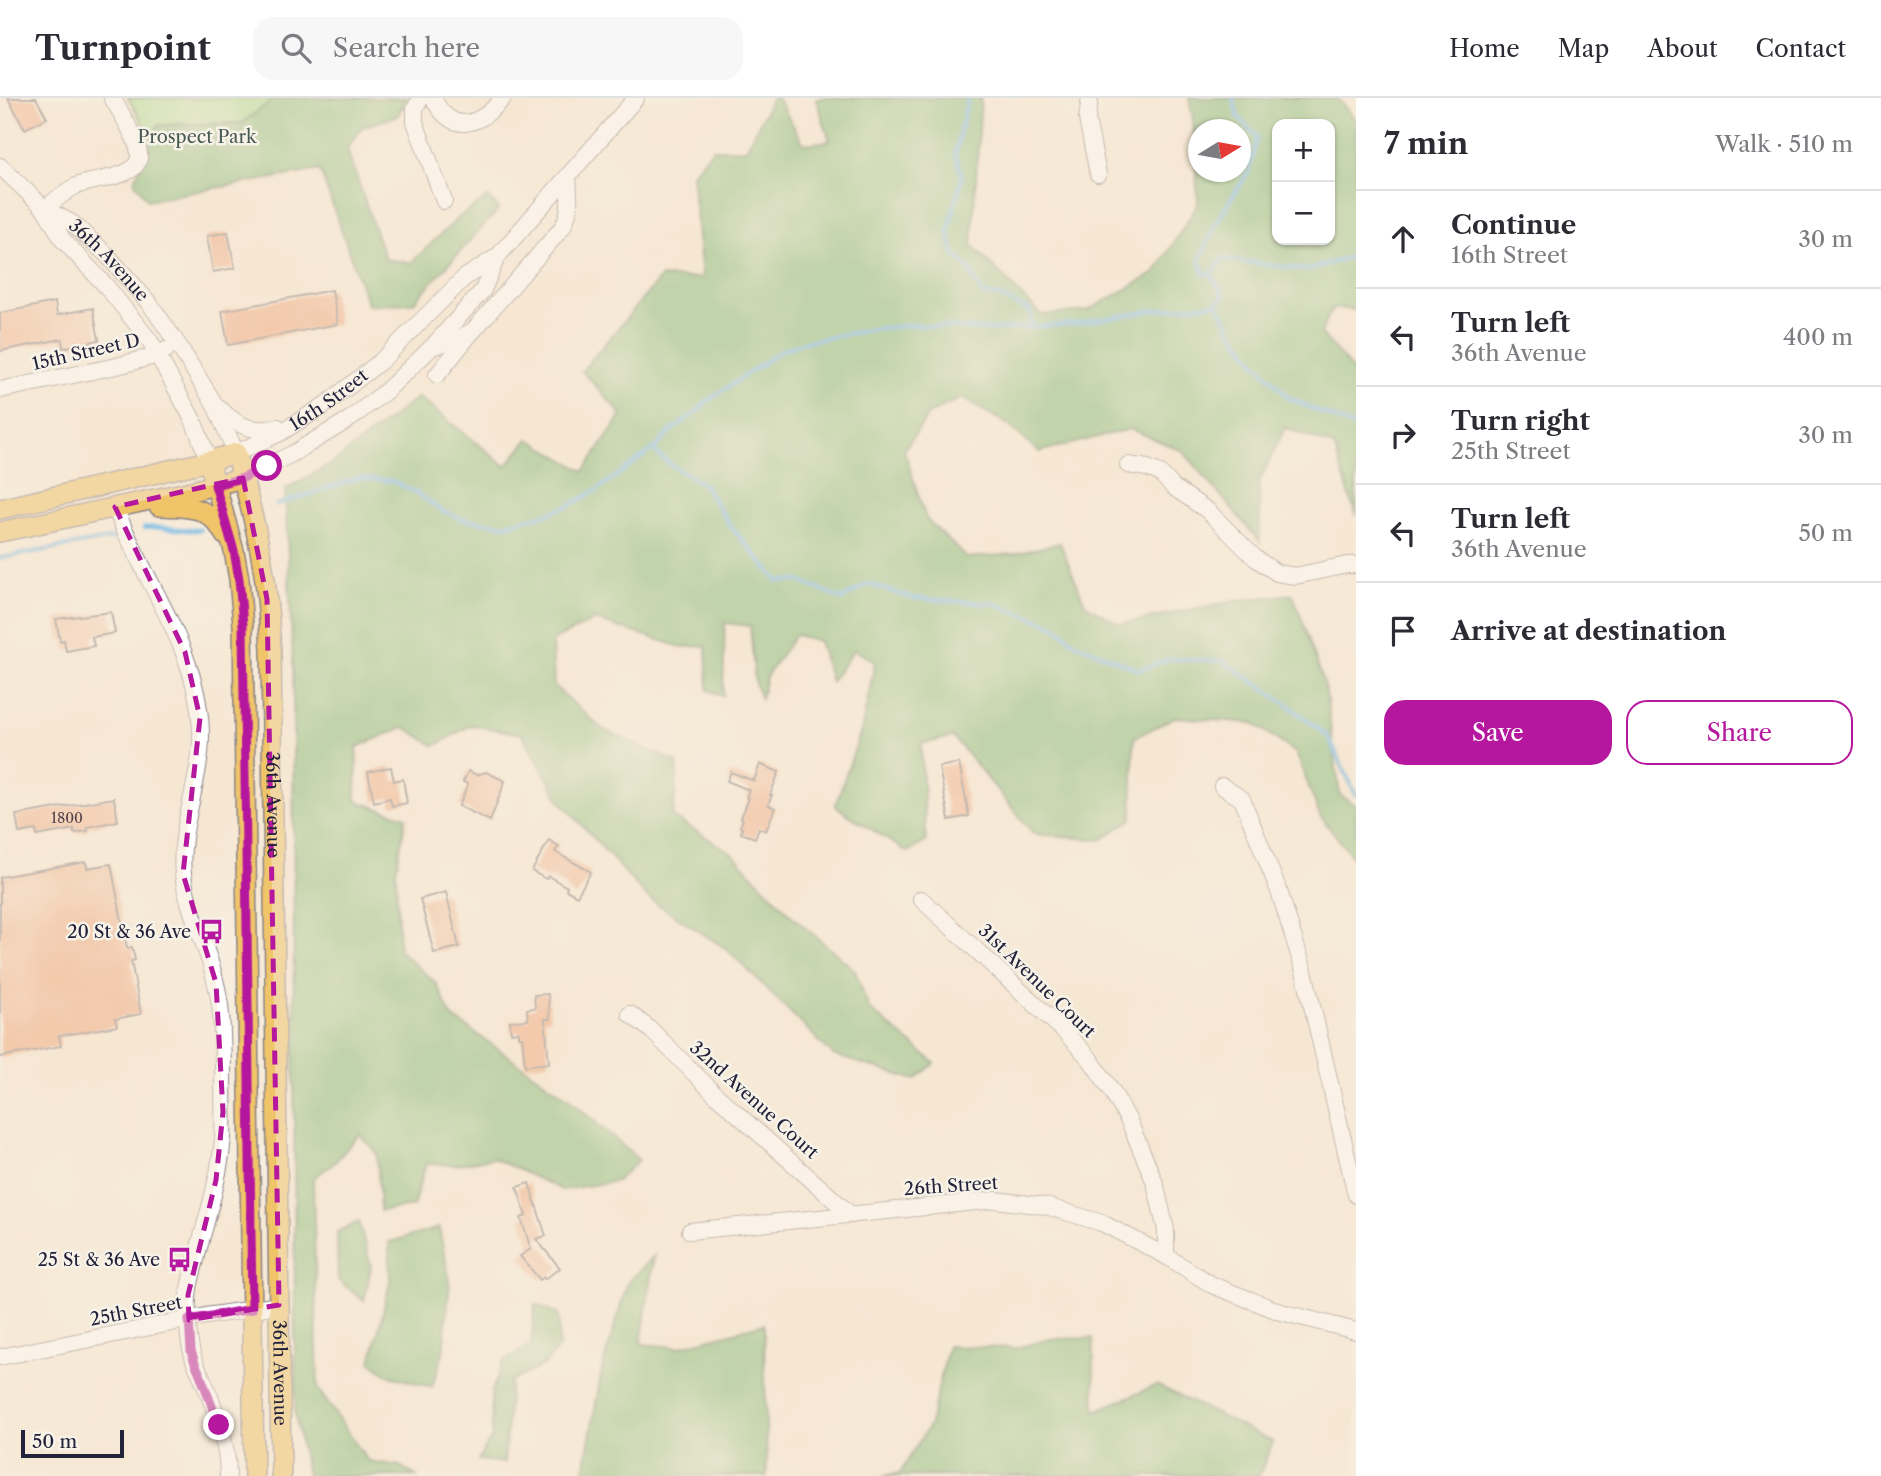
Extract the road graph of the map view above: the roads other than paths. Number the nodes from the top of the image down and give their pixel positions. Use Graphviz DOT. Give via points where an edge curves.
graph roads {
  1 [pos="113,98"];
  2 [pos="421,98"];
  3 [pos="433,98"];
  4 [pos="503,98"];
  5 [pos="636,98"];
  6 [pos="1090,98"];
  7 [pos="0,166"];
  8 [pos="1098,174"];
  9 [pos="568,177"];
  10 [pos="444,201"];
  11 [pos="45,209"];
  12 [pos="498,256"];
  13 [pos="473,331"];
  14 [pos="177,343"];
  15 [pos="433,346"];
  16 [pos="158,355"];
  17 [pos="437,375"];
  18 [pos="0,390"];
  19 [pos="214,403"];
  20 [pos="325,405"];
  21 [pos="236,453"];
  22 [pos="209,461"];
  23 [pos="1128,465"];
  24 [pos="243,478"];
  25 [pos="215,485"];
  26 [pos="121,506"];
  27 [pos="0,509"];
  28 [pos="0,532"];
  29 [pos="234,551"];
  30 [pos="1356,565"];
  31 [pos="1222,786"];
  32 [pos="921,900"];
  33 [pos="629,1014"];
  34 [pos="1356,1195"];
  35 [pos="851,1215"];
  36 [pos="690,1231"];
  37 [pos="1166,1256"];
  38 [pos="279,1305"];
  39 [pos="252,1309"];
  40 [pos="189,1320"];
  41 [pos="1356,1331"];
  42 [pos="0,1357"];
  43 [pos="228,1476"];
  44 [pos="254,1476"];
  45 [pos="281,1476"];
  1 -- 11 [label="street" via="138,147 136,167 78,185"];
  2 -- 10 [label="street" via="415,122"];
  3 -- 4 [label="street" via="442,114 459,122 478,121"];
  5 -- 9 [label="street, 16th Street"];
  6 -- 8 [label="street" via="1087,119"];
  7 -- 11 [label="street, 36th Avenue"];
  9 -- 12 [label="street, 16th Street"];
  9 -- 13 [label="street, 16th Street" via="569,217"];
  11 -- 14 [label="street, 36th Avenue" via="72,223 107,255"];
  11 -- 16 [label="street, 36th Avenue" via="62,240 115,297"];
  12 -- 15 [label="street, 16th Street" via="483,290"];
  12 -- 20 [label="street, 16th Street" via="464,278 381,361"];
  13 -- 15 [label="street, 16th Street"];
  13 -- 17 [label="street, 16th Street"];
  14 -- 16 [label="street, 15th Street D"];
  14 -- 19 [label="street, 36th Avenue"];
  15 -- 24 [label="street, 16th Street" via="350,419"];
  16 -- 18 [label="street, 15th Street D"];
  16 -- 22 [label="street, 36th Avenue"];
  19 -- 20 [label="street" via="236,423 261,430 285,425"];
  19 -- 21 [label="street, 36th Avenue"];
  20 -- 21 [label="street, 16th Street"];
  21 -- 22 [label="main road, 16th Street"];
  21 -- 24 [label="main road, 36th Avenue"];
  22 -- 25 [label="main road, 36th Avenue"];
  22 -- 27 [label="main road, 16th Street"];
  23 -- 30 [label="street" via="1160,473 1277,573 1295,576"];
  24 -- 25 [label="main road, 16th Street"];
  24 -- 38 [label="main road, 36th Avenue" via="264,575 271,649"];
  25 -- 26 [label="main road, 16th Street"];
  25 -- 29 [label="main road, 36th Avenue"];
  26 -- 28 [label="main road, 16th Street"];
  26 -- 29 [label="main road" via="202,510 216,521"];
  26 -- 40 [label="street" via="124,530 185,652 200,718 183,874 216,983 222,1023 223,1112 218,1168 188,1295"];
  29 -- 39 [label="main road, 36th Avenue" via="242,604 244,680"];
  31 -- 34 [label="street" via="1242,799 1279,891 1304,971"];
  32 -- 37 [label="street, 31st Avenue Court" via="1065,1031 1097,1070 1129,1121 1155,1183 1166,1230"];
  33 -- 35 [label="street, 32nd Avenue Court"];
  35 -- 36 [label="street, 26th Street"];
  35 -- 37 [label="street, 26th Street" via="995,1200 1046,1206 1102,1223"];
  37 -- 41 [label="street, 26th Street" via="1212,1285 1281,1312"];
  38 -- 39 [label="street, 25th Street"];
  38 -- 45 [label="main road, 36th Avenue"];
  39 -- 40 [label="street, 25th Street"];
  39 -- 44 [label="main road, 36th Avenue"];
  40 -- 42 [label="street, 25th Street"];
  40 -- 43 [label="street" via="191,1351 221,1432"];
}
